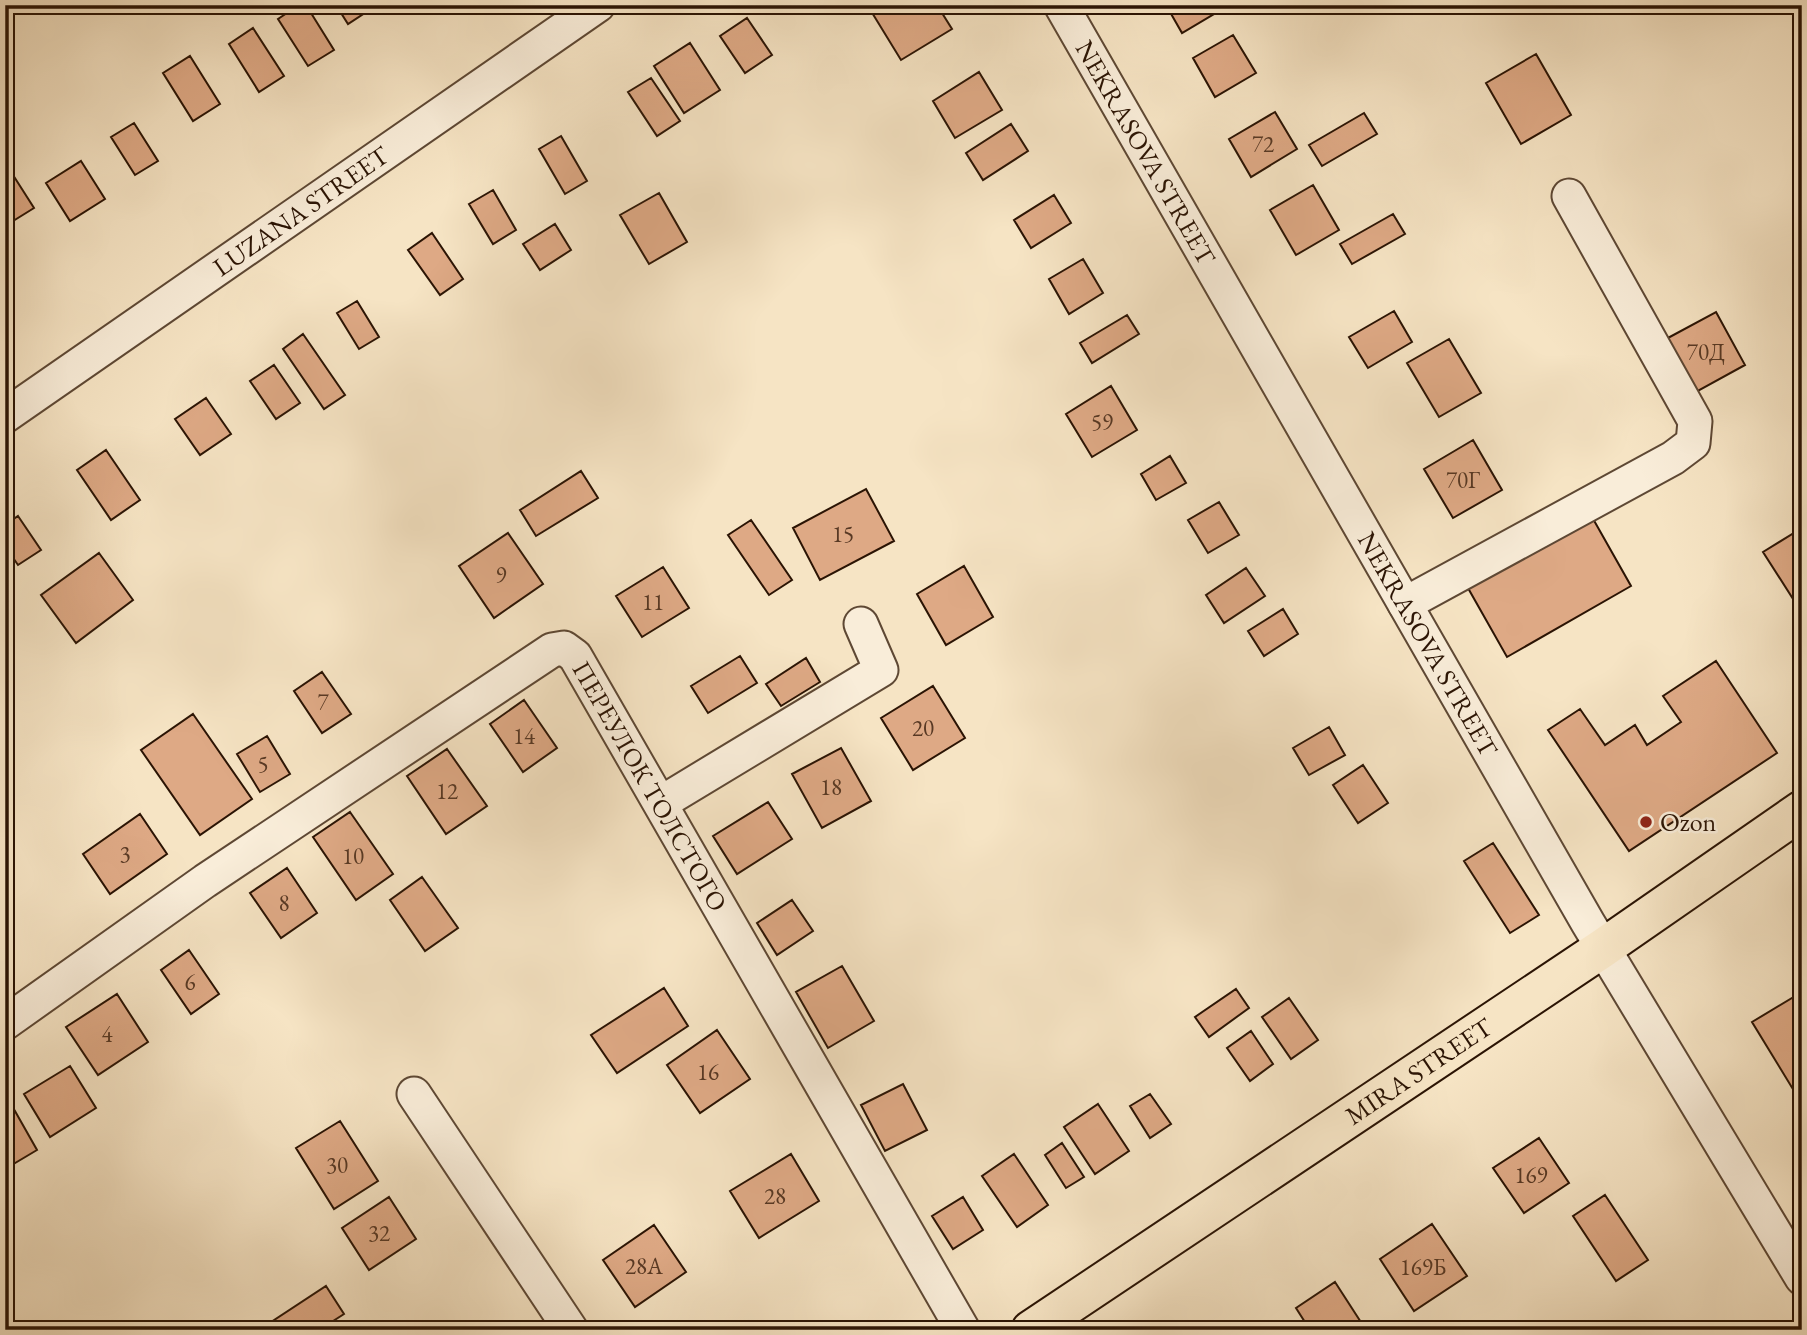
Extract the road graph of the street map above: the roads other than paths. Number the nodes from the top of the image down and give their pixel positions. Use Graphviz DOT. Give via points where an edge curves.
graph roads {
  1 [pos="598,5"];
  2 [pos="1061,5"];
  3 [pos="1569,197"];
  4 [pos="5,415"];
  5 [pos="1405,604"];
  6 [pos="861,624"];
  7 [pos="661,803"];
  8 [pos="1802,810"];
  9 [pos="1603,948"];
  10 [pos="5,1023"];
  11 [pos="414,1094"];
  12 [pos="1802,1278"];
  13 [pos="571,1330"];
  14 [pos="963,1330"];
  15 [pos="1031,1330"];
  1 -- 4 [label="street, LUZANA STREET"];
  2 -- 5 [label="street, NEKRASOVA STREET"];
  3 -- 5 [label="street" via="1695,421 1693,443"];
  5 -- 9 [label="street, NEKRASOVA STREET"];
  6 -- 7 [label="street" via="881,670"];
  7 -- 10 [label="street, ПЕРЕУЛОК ТОЛСТОГО" via="575,656 564,648 552,650 205,881"];
  7 -- 14 [label="street, ПЕРЕУЛОК ТОЛСТОГО"];
  8 -- 9 [label="main road, MIRA STREET"];
  9 -- 12 [label="street, NEKRASOVA STREET"];
  9 -- 15 [label="main road, MIRA STREET"];
  11 -- 13 [label="street"];
}
